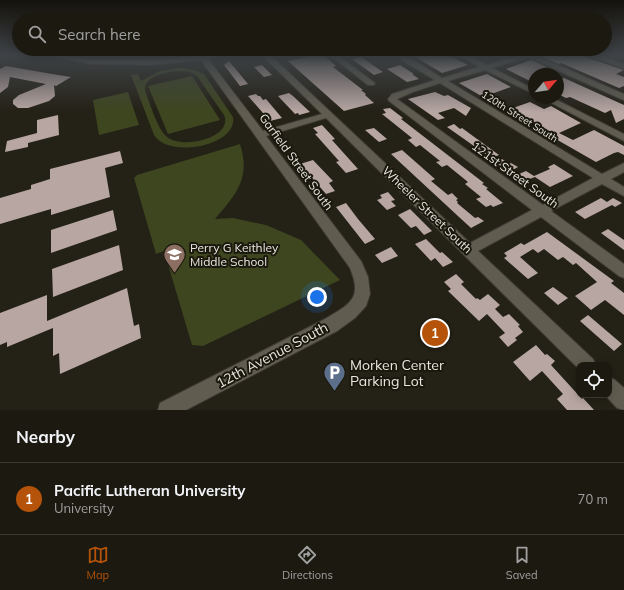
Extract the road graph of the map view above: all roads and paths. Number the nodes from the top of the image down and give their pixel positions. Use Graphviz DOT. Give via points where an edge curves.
graph roads {
  1 [pos="215,74"];
  2 [pos="286,74"];
  3 [pos="359,74"];
  4 [pos="431,74"];
  5 [pos="465,74"];
  6 [pos="498,74"];
  7 [pos="572,74"];
  8 [pos="442,81"];
  9 [pos="371,83"];
  10 [pos="528,89"];
  11 [pos="624,97"];
  12 [pos="558,104"];
  13 [pos="328,115"];
  14 [pos="260,135"];
  15 [pos="624,138"];
  16 [pos="624,167"];
  17 [pos="602,179"];
  18 [pos="624,192"];
  19 [pos="542,211"];
  20 [pos="468,250"];
  21 [pos="624,272"];
  22 [pos="364,288"];
  23 [pos="584,362"];
  24 [pos="612,389"];
  25 [pos="624,400"];
  26 [pos="167,410"];
  1 -- 14 [label="street, Garfield Street South"];
  2 -- 13 [label="street, Wheeler Street South"];
  3 -- 9 [label="street"];
  4 -- 8 [label="street, 120th Street South"];
  5 -- 8 [label="street"];
  6 -- 10 [label="street"];
  7 -- 11 [label="street"];
  8 -- 17 [label="street, 120th Street South"];
  8 -- 19 [label="street, 121st Street South" via="401,93 393,98 397,104"];
  12 -- 15 [label="street"];
  13 -- 14 [label="street"];
  13 -- 20 [label="street, Wheeler Street South"];
  14 -- 22 [label="street, Garfield Street South" via="356,266"];
  16 -- 17 [label="street"];
  17 -- 18 [label="street, 120th Street South"];
  17 -- 19 [label="street"];
  19 -- 20 [label="street"];
  19 -- 21 [label="street, 121st Street South"];
  20 -- 23 [label="street, Wheeler Street South"];
  22 -- 26 [label="street, 12th Avenue South" via="358,306 344,317"];
  24 -- 25 [label="street"];
}
